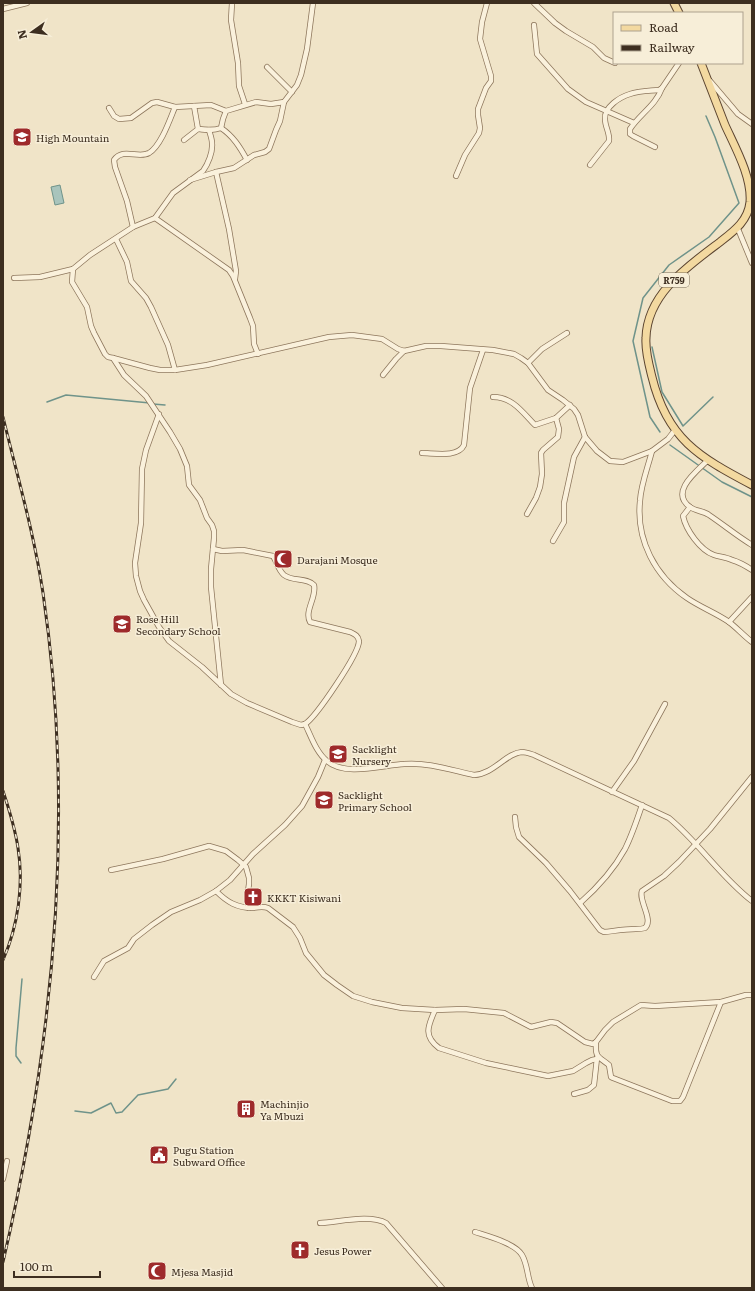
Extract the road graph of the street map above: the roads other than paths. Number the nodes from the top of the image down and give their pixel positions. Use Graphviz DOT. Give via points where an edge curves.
graph roads {
  1 [pos="27,3"];
  2 [pos="232,3"];
  3 [pos="313,3"];
  4 [pos="487,3"];
  5 [pos="534,3"];
  6 [pos="674,3"];
  7 [pos="3,10"];
  8 [pos="678,12"];
  9 [pos="534,25"];
  10 [pos="613,62"];
  11 [pos="679,64"];
  12 [pos="701,64"];
  13 [pos="267,66"];
  14 [pos="706,76"];
  15 [pos="662,88"];
  16 [pos="292,92"];
  17 [pos="284,102"];
  18 [pos="245,104"];
  19 [pos="194,106"];
  20 [pos="175,107"];
  21 [pos="109,108"];
  22 [pos="226,111"];
  23 [pos="607,111"];
  24 [pos="634,123"];
  25 [pos="752,124"];
  26 [pos="221,128"];
  27 [pos="198,129"];
  28 [pos="209,130"];
  29 [pos="184,140"];
  30 [pos="655,147"];
  31 [pos="247,160"];
  32 [pos="590,165"];
  33 [pos="216,172"];
  34 [pos="456,176"];
  35 [pos="190,180"];
  36 [pos="155,218"];
  37 [pos="133,227"];
  38 [pos="738,228"];
  39 [pos="116,239"];
  40 [pos="752,264"];
  41 [pos="73,269"];
  42 [pos="14,278"];
  43 [pos="235,280"];
  44 [pos="567,333"];
  45 [pos="484,350"];
  46 [pos="404,351"];
  47 [pos="258,354"];
  48 [pos="113,358"];
  49 [pos="528,363"];
  50 [pos="175,370"];
  51 [pos="383,375"];
  52 [pos="493,397"];
  53 [pos="570,405"];
  54 [pos="159,414"];
  55 [pos="556,418"];
  56 [pos="675,430"];
  57 [pos="585,437"];
  58 [pos="652,451"];
  59 [pos="422,453"];
  60 [pos="708,460"];
  61 [pos="752,485"];
  62 [pos="690,507"];
  63 [pos="527,514"];
  64 [pos="553,541"];
  65 [pos="752,545"];
  66 [pos="213,549"];
  67 [pos="752,570"];
  68 [pos="752,597"];
  69 [pos="730,622"];
  70 [pos="752,642"];
  71 [pos="221,685"];
  72 [pos="664,704"];
  73 [pos="305,724"];
  74 [pos="325,760"];
  75 [pos="752,777"];
  76 [pos="612,792"];
  77 [pos="642,805"];
  78 [pos="515,817"];
  79 [pos="696,843"];
  80 [pos="244,864"];
  81 [pos="111,870"];
  82 [pos="216,891"];
  83 [pos="752,901"];
  84 [pos="580,903"];
  85 [pos="249,908"];
  86 [pos="94,977"];
  87 [pos="752,995"];
  88 [pos="721,1002"];
  89 [pos="435,1010"];
  90 [pos="596,1042"];
  91 [pos="597,1058"];
  92 [pos="574,1094"];
  93 [pos="7,1160"];
  94 [pos="3,1180"];
  95 [pos="320,1223"];
  96 [pos="475,1232"];
  97 [pos="442,1288"];
  98 [pos="532,1288"];
  1 -- 7 [label="street"];
  2 -- 18 [label="street" via="231,20 238,63 238,86"];
  3 -- 16 [label="street" via="305,62"];
  4 -- 34 [label="street" via="480,39 491,81 478,110 479,133 464,155"];
  5 -- 10 [label="street" via="555,23"];
  6 -- 8 [label="main road"];
  9 -- 23 [label="street" via="536,52 539,57 568,89 586,102"];
  11 -- 15 [label="street"];
  12 -- 14 [label="main road, R759"];
  13 -- 16 [label="street"];
  14 -- 25 [label="street" via="738,114"];
  14 -- 38 [label="main road, R759" via="749,186 750,202"];
  15 -- 23 [label="street" via="631,93 611,105"];
  15 -- 24 [label="street" via="657,100"];
  16 -- 17 [label="street"];
  17 -- 18 [label="street"];
  17 -- 31 [label="street" via="269,149"];
  18 -- 22 [label="street"];
  19 -- 20 [label="street"];
  19 -- 22 [label="street" via="211,105"];
  19 -- 27 [label="street"];
  20 -- 21 [label="street" via="156,102 131,118 119,120"];
  20 -- 37 [label="street" via="156,147 145,154 123,153 114,160"];
  22 -- 26 [label="street"];
  23 -- 24 [label="street"];
  23 -- 32 [label="street" via="604,121 610,136 609,141"];
  24 -- 30 [label="street" via="630,134"];
  26 -- 28 [label="street"];
  26 -- 31 [label="street" via="235,140"];
  27 -- 28 [label="street"];
  27 -- 29 [label="street"];
  28 -- 35 [label="street" via="212,147 206,166"];
  31 -- 33 [label="street" via="234,168"];
  33 -- 35 [label="street"];
  33 -- 43 [label="street" via="229,229 236,271"];
  35 -- 36 [label="street" via="173,193"];
  36 -- 37 [label="street"];
  36 -- 43 [label="street" via="229,270"];
  37 -- 39 [label="street"];
  38 -- 40 [label="street"];
  38 -- 56 [label="main road, R759" via="688,268 660,295 648,323 647,354 655,392"];
  39 -- 41 [label="street"];
  39 -- 50 [label="street" via="127,262 130,281 151,307 170,350"];
  41 -- 42 [label="street" via="40,277"];
  41 -- 48 [label="street" via="72,282 87,307 94,333 105,354"];
  43 -- 47 [label="street" via="253,326 254,344"];
  44 -- 49 [label="street" via="542,349"];
  45 -- 46 [label="street" via="426,346"];
  45 -- 49 [label="street" via="514,354"];
  45 -- 59 [label="street" via="470,388 464,445 459,451 450,453"];
  46 -- 47 [label="street" via="382,339 352,335 329,337"];
  46 -- 51 [label="street"];
  47 -- 50 [label="street"];
  48 -- 50 [label="street" via="160,370"];
  48 -- 54 [label="street" via="124,375 146,396"];
  49 -- 53 [label="street" via="552,394"];
  52 -- 55 [label="street" via="513,403 535,425"];
  53 -- 55 [label="street"];
  53 -- 57 [label="street" via="578,415"];
  54 -- 66 [label="street" via="180,449 187,466 189,485 200,500 212,525"];
  54 -- 71 [label="street" via="142,469 136,576 144,600 169,641 202,666"];
  55 -- 63 [label="street" via="558,437 541,453 540,487"];
  56 -- 58 [label="street"];
  56 -- 60 [label="main road, R759" via="698,454"];
  57 -- 58 [label="street" via="610,461 632,460"];
  57 -- 64 [label="street" via="574,457 564,503 564,522"];
  58 -- 69 [label="street" via="640,501 641,534 651,560 674,588"];
  60 -- 61 [label="main road, R759"];
  60 -- 62 [label="street" via="683,487 683,498"];
  62 -- 65 [label="street" via="708,514"];
  62 -- 67 [label="street" via="684,520 704,549"];
  66 -- 71 [label="street" via="211,587"];
  66 -- 73 [label="street" via="242,550 273,556 285,576 309,581 314,585 308,618 310,622 350,632 358,637 352,658 324,702"];
  68 -- 69 [label="street"];
  69 -- 70 [label="street"];
  71 -- 73 [label="street" via="247,703 292,722"];
  72 -- 76 [label="street" via="634,761"];
  73 -- 74 [label="street"];
  74 -- 76 [label="street" via="340,768 350,769 416,764 480,774 516,753 523,752"];
  74 -- 80 [label="street" via="302,806"];
  75 -- 79 [label="street"];
  76 -- 77 [label="street"];
  77 -- 79 [label="street" via="669,818"];
  77 -- 84 [label="street" via="624,850 598,886"];
  78 -- 84 [label="street" via="520,837"];
  79 -- 83 [label="street"];
  79 -- 84 [label="street" via="664,876 641,893 648,921 644,928 602,932"];
  80 -- 81 [label="street" via="226,851 209,846"];
  80 -- 82 [label="street"];
  80 -- 85 [label="street" via="250,884 247,898"];
  82 -- 85 [label="street" via="229,903"];
  82 -- 86 [label="street" via="171,912 152,925 134,939 128,948 104,961"];
  85 -- 89 [label="street" via="268,908 293,927 306,954 324,975 353,996 391,1007"];
  87 -- 88 [label="street"];
  88 -- 90 [label="street" via="641,1005 614,1022"];
  88 -- 91 [label="street" via="680,1101 672,1101 612,1078 608,1063"];
  89 -- 90 [label="street" via="464,1009 504,1013 531,1027 557,1023 585,1042"];
  89 -- 91 [label="street" via="428,1031 433,1044 486,1063 548,1076 573,1071"];
  90 -- 91 [label="street"];
  91 -- 92 [label="street" via="594,1085 588,1090"];
  93 -- 94 [label="street"];
  95 -- 97 [label="street" via="379,1219 386,1223"];
  96 -- 98 [label="street" via="506,1243 519,1251"];
}
